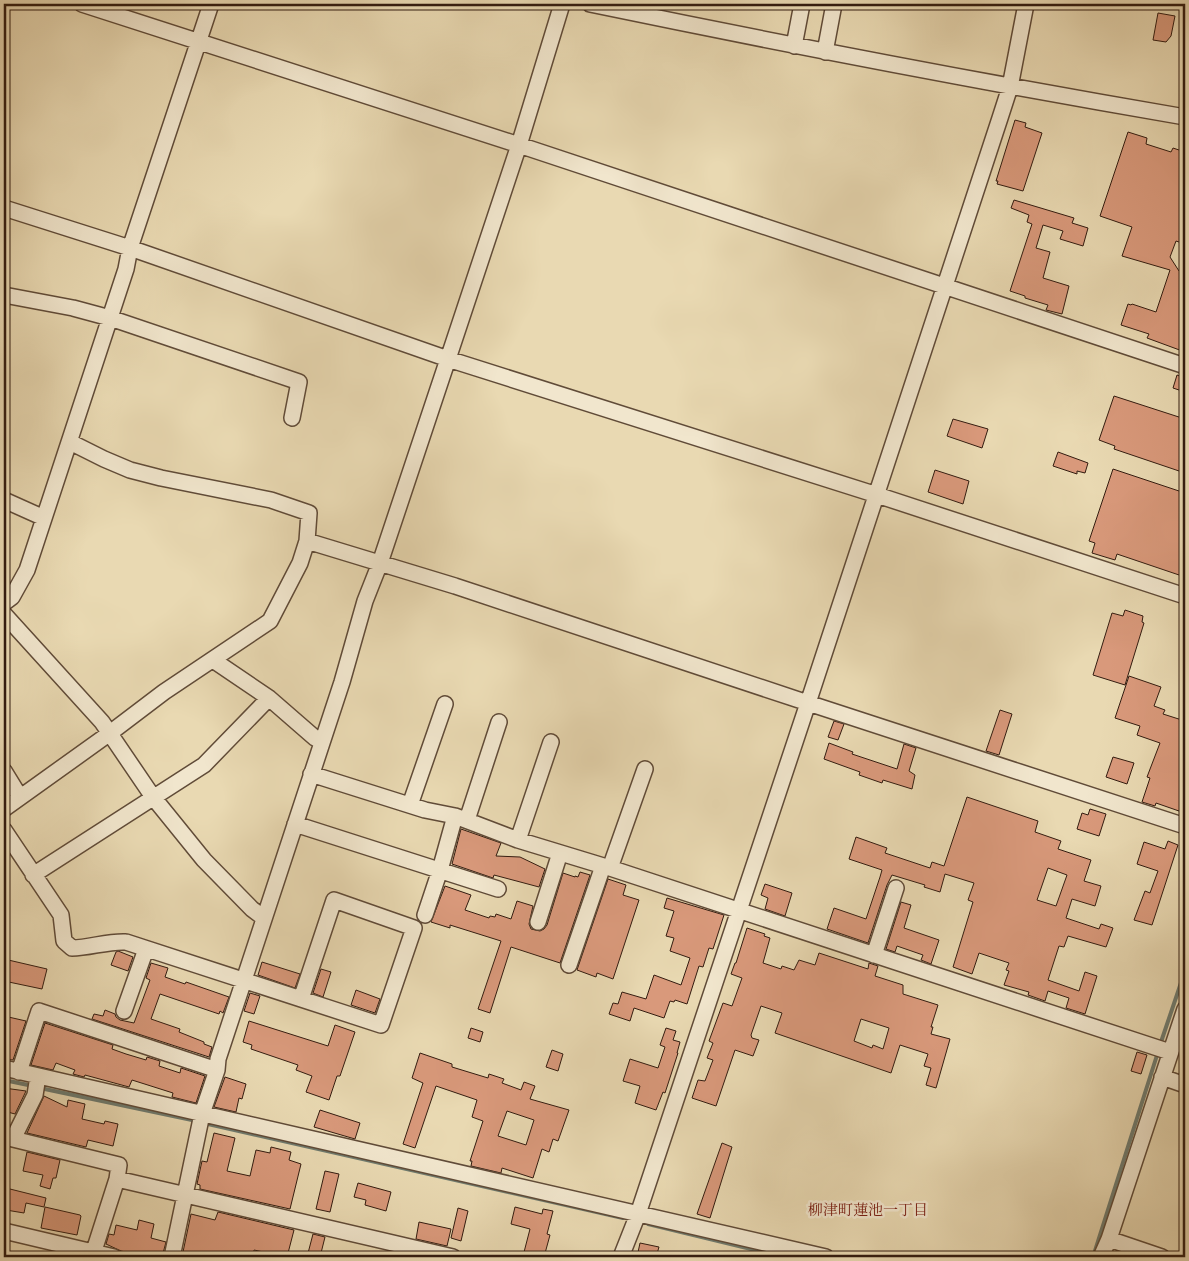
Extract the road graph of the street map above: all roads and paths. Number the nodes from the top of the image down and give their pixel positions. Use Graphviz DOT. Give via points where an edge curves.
graph roads {
  1 [pos="82,4"];
  2 [pos="211,4"];
  3 [pos="562,4"];
  4 [pos="590,4"];
  5 [pos="802,4"];
  6 [pos="834,4"];
  7 [pos="1026,4"];
  8 [pos="199,41"];
  9 [pos="794,46"];
  10 [pos="825,52"];
  11 [pos="1010,87"];
  12 [pos="1185,117"];
  13 [pos="519,145"];
  14 [pos="4,208"];
  15 [pos="130,248"];
  16 [pos="944,286"];
  17 [pos="4,295"];
  18 [pos="110,318"];
  19 [pos="448,359"];
  20 [pos="1185,366"];
  21 [pos="292,418"];
  22 [pos="70,442"];
  23 [pos="877,495"];
  24 [pos="4,500"];
  25 [pos="44,518"];
  26 [pos="308,541"];
  27 [pos="380,563"];
  28 [pos="1185,596"];
  29 [pos="4,602"];
  30 [pos="4,614"];
  31 [pos="213,660"];
  32 [pos="269,698"];
  33 [pos="808,703"];
  34 [pos="445,704"];
  35 [pos="500,722"];
  36 [pos="110,733"];
  37 [pos="322,742"];
  38 [pos="551,742"];
  39 [pos="644,769"];
  40 [pos="4,772"];
  41 [pos="311,774"];
  42 [pos="20,797"];
  43 [pos="153,797"];
  44 [pos="410,806"];
  45 [pos="4,809"];
  46 [pos="461,818"];
  47 [pos="295,824"];
  48 [pos="1185,826"];
  49 [pos="4,830"];
  50 [pos="518,840"];
  51 [pos="560,853"];
  52 [pos="606,867"];
  53 [pos="440,870"];
  54 [pos="34,875"];
  55 [pos="896,888"];
  56 [pos="498,889"];
  57 [pos="740,911"];
  58 [pos="424,915"];
  59 [pos="264,918"];
  60 [pos="538,922"];
  61 [pos="146,948"];
  62 [pos="874,955"];
  63 [pos="569,965"];
  64 [pos="244,981"];
  65 [pos="301,1000"];
  66 [pos="1185,1009"];
  67 [pos="124,1011"];
  68 [pos="1170,1052"];
  69 [pos="4,1068"];
  70 [pos="217,1070"];
  71 [pos="19,1072"];
  72 [pos="38,1076"];
  73 [pos="1162,1077"];
  74 [pos="1185,1085"];
  75 [pos="202,1114"];
  76 [pos="117,1179"];
  77 [pos="184,1195"];
  78 [pos="638,1214"];
  79 [pos="4,1231"];
  80 [pos="1109,1239"];
  81 [pos="94,1255"];
  82 [pos="114,1257"];
  83 [pos="172,1257"];
  84 [pos="453,1257"];
  85 [pos="621,1257"];
  86 [pos="826,1257"];
  87 [pos="1101,1257"];
  88 [pos="1162,1257"];
  1 -- 8 [label="street"];
  2 -- 8 [label="street"];
  3 -- 13 [label="street"];
  4 -- 9 [label="street"];
  5 -- 9 [label="street"];
  6 -- 10 [label="street"];
  7 -- 11 [label="street"];
  8 -- 13 [label="street"];
  8 -- 15 [label="street"];
  9 -- 10 [label="street"];
  10 -- 11 [label="street"];
  11 -- 12 [label="street"];
  11 -- 16 [label="street"];
  13 -- 16 [label="street"];
  13 -- 19 [label="street"];
  14 -- 15 [label="street"];
  15 -- 18 [label="street"];
  15 -- 19 [label="street"];
  16 -- 20 [label="street"];
  16 -- 23 [label="street"];
  17 -- 18 [label="street"];
  18 -- 21 [label="street" via="299,382"];
  18 -- 22 [label="street"];
  19 -- 23 [label="street"];
  19 -- 27 [label="street"];
  22 -- 25 [label="street"];
  22 -- 26 [label="street" via="130,470 271,500 309,513"];
  23 -- 28 [label="street"];
  23 -- 33 [label="street"];
  24 -- 25 [label="street"];
  25 -- 29 [label="street" via="27,570 12,597"];
  26 -- 27 [label="street"];
  26 -- 31 [label="street" via="270,621"];
  27 -- 33 [label="street"];
  27 -- 37 [label="street" via="365,601"];
  30 -- 36 [label="street"];
  31 -- 32 [label="street"];
  31 -- 36 [label="street"];
  32 -- 37 [label="street"];
  32 -- 43 [label="street" via="204,765"];
  33 -- 48 [label="street"];
  33 -- 57 [label="street"];
  34 -- 44 [label="street"];
  35 -- 46 [label="street"];
  36 -- 42 [label="street"];
  36 -- 43 [label="street"];
  37 -- 41 [label="street"];
  38 -- 50 [label="street"];
  39 -- 52 [label="street"];
  40 -- 42 [label="street"];
  41 -- 44 [label="street"];
  41 -- 47 [label="street"];
  42 -- 45 [label="street"];
  43 -- 54 [label="street"];
  43 -- 59 [label="street" via="204,860"];
  44 -- 46 [label="street"];
  46 -- 50 [label="street"];
  46 -- 53 [label="street"];
  47 -- 53 [label="street"];
  47 -- 59 [label="street"];
  49 -- 54 [label="street"];
  50 -- 51 [label="street"];
  51 -- 52 [label="street"];
  51 -- 60 [label="street"];
  52 -- 57 [label="street"];
  52 -- 63 [label="street"];
  53 -- 56 [label="street"];
  53 -- 58 [label="street"];
  54 -- 61 [label="street" via="60,916 64,941 72,948 114,941"];
  55 -- 62 [label="street"];
  57 -- 62 [label="street"];
  57 -- 78 [label="street"];
  59 -- 64 [label="street"];
  61 -- 64 [label="street"];
  61 -- 67 [label="street"];
  62 -- 68 [label="street"];
  64 -- 65 [label="street"];
  64 -- 70 [label="street"];
  65 -- 65 [label="street" via="381,1025 414,928 334,900"];
  66 -- 68 [label="street"];
  68 -- 73 [label="street"];
  69 -- 71 [label="street"];
  70 -- 71 [label="street" via="39,1011"];
  70 -- 75 [label="street"];
  71 -- 72 [label="street"];
  72 -- 75 [label="street"];
  72 -- 76 [label="street" via="34,1095 13,1139 119,1166"];
  73 -- 74 [label="street"];
  73 -- 80 [label="street"];
  75 -- 77 [label="street"];
  75 -- 78 [label="street"];
  76 -- 77 [label="street"];
  76 -- 81 [label="street"];
  77 -- 83 [label="street"];
  77 -- 84 [label="street"];
  78 -- 85 [label="street"];
  78 -- 86 [label="street"];
  79 -- 81 [label="street"];
  80 -- 87 [label="street"];
  80 -- 88 [label="street"];
  81 -- 82 [label="street"];
}
